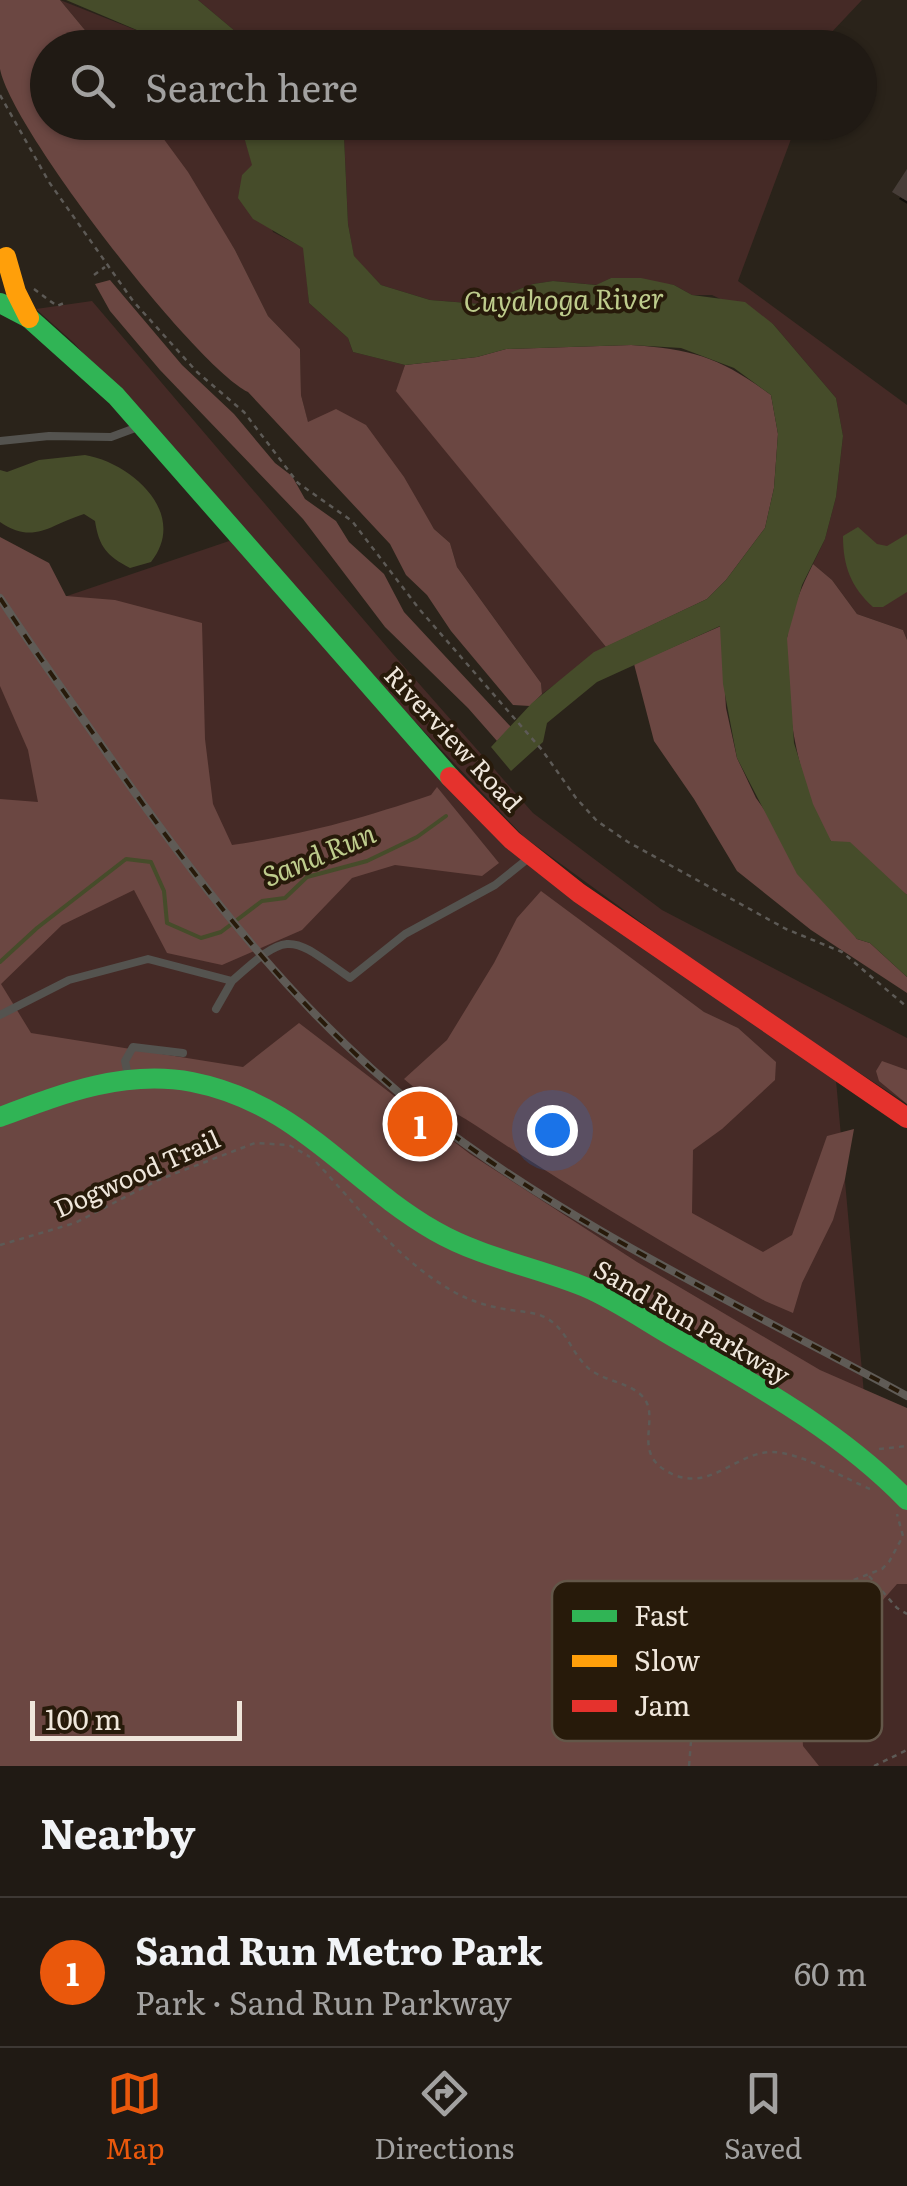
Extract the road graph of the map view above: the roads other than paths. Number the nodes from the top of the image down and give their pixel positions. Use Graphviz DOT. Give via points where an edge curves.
graph roads {
  1 [pos="2,258"];
  2 [pos="0,303"];
  3 [pos="29,318"];
  4 [pos="140,426"];
  5 [pos="0,441"];
  6 [pos="531,856"];
  7 [pos="232,980"];
  8 [pos="216,1009"];
  9 [pos="0,1015"];
  10 [pos="183,1053"];
  11 [pos="128,1080"];
  12 [pos="0,1116"];
  13 [pos="907,1118"];
  14 [pos="901,1505"];
  1 -- 3 [label="main road, Riverview Road"];
  2 -- 3 [label="main road, Riverview Road"];
  3 -- 4 [label="main road, Riverview Road"];
  4 -- 5 [label="lane" via="111,437"];
  4 -- 6 [label="main road, Riverview Road" via="471,801"];
  6 -- 7 [label="lane" via="495,885 405,934 350,978 300,942 278,943"];
  6 -- 13 [label="main road, Riverview Road"];
  7 -- 8 [label="lane"];
  7 -- 9 [label="lane" via="148,959 69,980"];
  10 -- 11 [label="lane" via="133,1047"];
  11 -- 12 [label="main road, Sand Run Parkway"];
  11 -- 14 [label="main road, Sand Run Parkway" via="191,1082 280,1116 437,1232 601,1295 786,1405 873,1467"];
}
